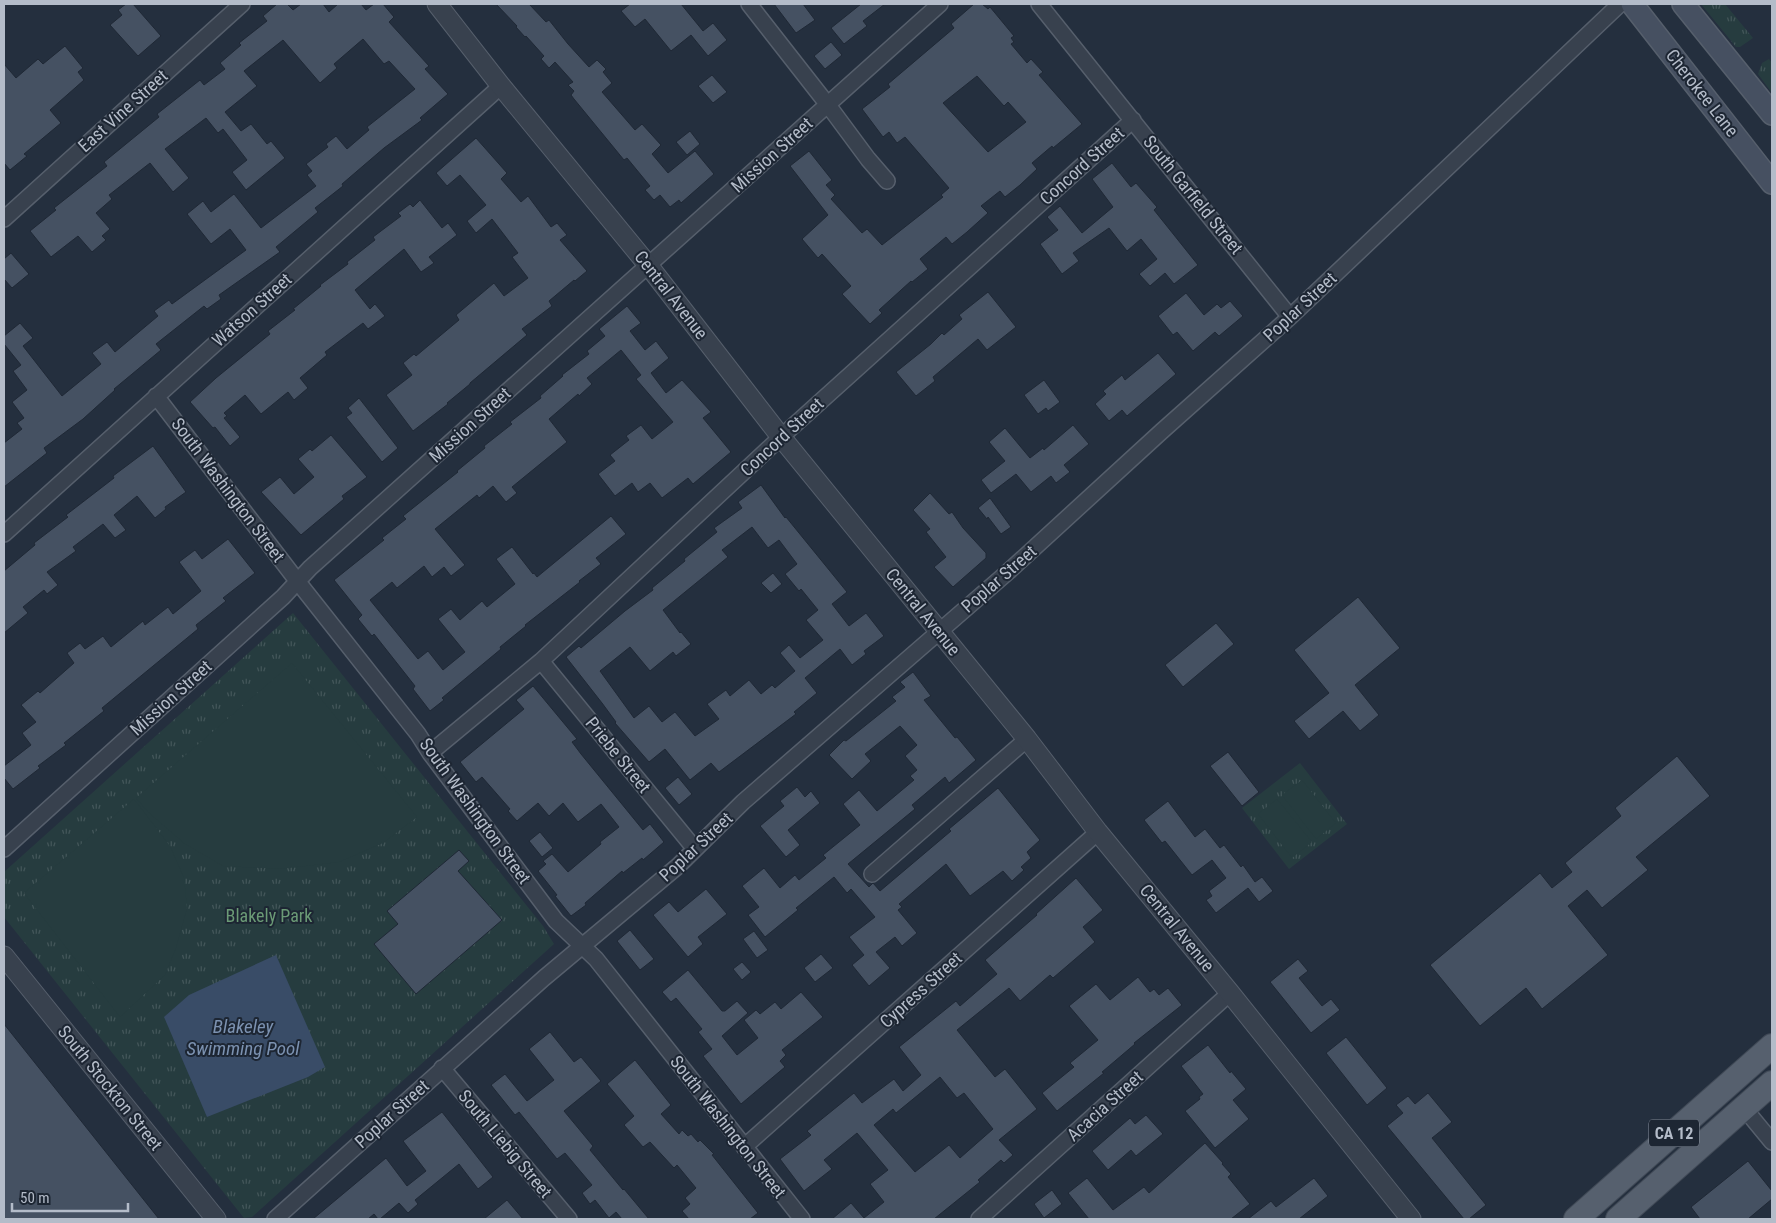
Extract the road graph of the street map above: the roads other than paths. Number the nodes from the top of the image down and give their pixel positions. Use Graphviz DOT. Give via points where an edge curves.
graph roads {
  1 [pos="242,4"];
  2 [pos="437,4"];
  3 [pos="749,4"];
  4 [pos="940,4"];
  5 [pos="1039,4"];
  6 [pos="1620,4"];
  7 [pos="1632,4"];
  8 [pos="1683,4"];
  9 [pos="501,86"];
  10 [pos="828,105"];
  11 [pos="1772,114"];
  12 [pos="1133,120"];
  13 [pos="887,181"];
  14 [pos="1772,183"];
  15 [pos="6,211"];
  16 [pos="648,265"];
  17 [pos="1290,317"];
  18 [pos="156,396"];
  19 [pos="782,437"];
  20 [pos="4,534"];
  21 [pos="298,582"];
  22 [pos="938,631"];
  23 [pos="541,661"];
  24 [pos="1027,739"];
  25 [pos="430,753"];
  26 [pos="1098,832"];
  27 [pos="695,848"];
  28 [pos="4,849"];
  29 [pos="872,874"];
  30 [pos="581,946"];
  31 [pos="4,956"];
  32 [pos="1230,993"];
  33 [pos="1772,1046"];
  34 [pos="442,1068"];
  35 [pos="1772,1084"];
  36 [pos="1744,1108"];
  37 [pos="1772,1142"];
  38 [pos="744,1148"];
  39 [pos="216,1219"];
  40 [pos="275,1219"];
  41 [pos="568,1219"];
  42 [pos="802,1219"];
  43 [pos="979,1219"];
  44 [pos="1410,1219"];
  45 [pos="1576,1219"];
  46 [pos="1618,1219"];
  1 -- 15 [label="street, East Vine Street"];
  2 -- 9 [label="street, Central Avenue"];
  3 -- 10 [label="street"];
  4 -- 10 [label="street, Mission Street"];
  5 -- 12 [label="street, South Garfield Street"];
  6 -- 17 [label="street, Poplar Street"];
  7 -- 14 [label="main road, Cherokee Lane"];
  8 -- 11 [label="main road"];
  9 -- 16 [label="street, Central Avenue"];
  9 -- 18 [label="street, Watson Street"];
  10 -- 13 [label="street"];
  10 -- 16 [label="street, Mission Street"];
  12 -- 17 [label="street, South Garfield Street"];
  12 -- 19 [label="street, Concord Street"];
  16 -- 19 [label="street, Central Avenue"];
  16 -- 21 [label="street, Mission Street" via="317,561"];
  17 -- 22 [label="street, Poplar Street"];
  18 -- 20 [label="street, Watson Street"];
  18 -- 21 [label="street, South Washington Street"];
  19 -- 22 [label="street, Central Avenue"];
  19 -- 23 [label="street, Concord Street"];
  21 -- 25 [label="street, South Washington Street"];
  21 -- 28 [label="street, Mission Street"];
  22 -- 24 [label="street, Central Avenue"];
  22 -- 27 [label="street, Poplar Street"];
  23 -- 25 [label="street, Concord Street"];
  23 -- 27 [label="street, Priebe Street"];
  24 -- 26 [label="street, Central Avenue"];
  24 -- 29 [label="street"];
  25 -- 30 [label="street, South Washington Street" via="556,921"];
  26 -- 32 [label="street, Central Avenue"];
  26 -- 38 [label="street, Cypress Street"];
  27 -- 30 [label="street, Poplar Street" via="678,866"];
  30 -- 34 [label="street, Poplar Street"];
  30 -- 38 [label="street, South Washington Street" via="596,959"];
  31 -- 39 [label="street, South Stockton Street"];
  32 -- 43 [label="street, Acacia Street"];
  32 -- 44 [label="street, Central Avenue"];
  33 -- 45 [label="main road, CA 12"];
  34 -- 40 [label="street, Poplar Street"];
  34 -- 41 [label="street, South Liebig Street"];
  35 -- 36 [label="main road, CA 12"];
  36 -- 37 [label="street"];
  36 -- 46 [label="main road, CA 12"];
  38 -- 42 [label="street, South Washington Street"];
}
